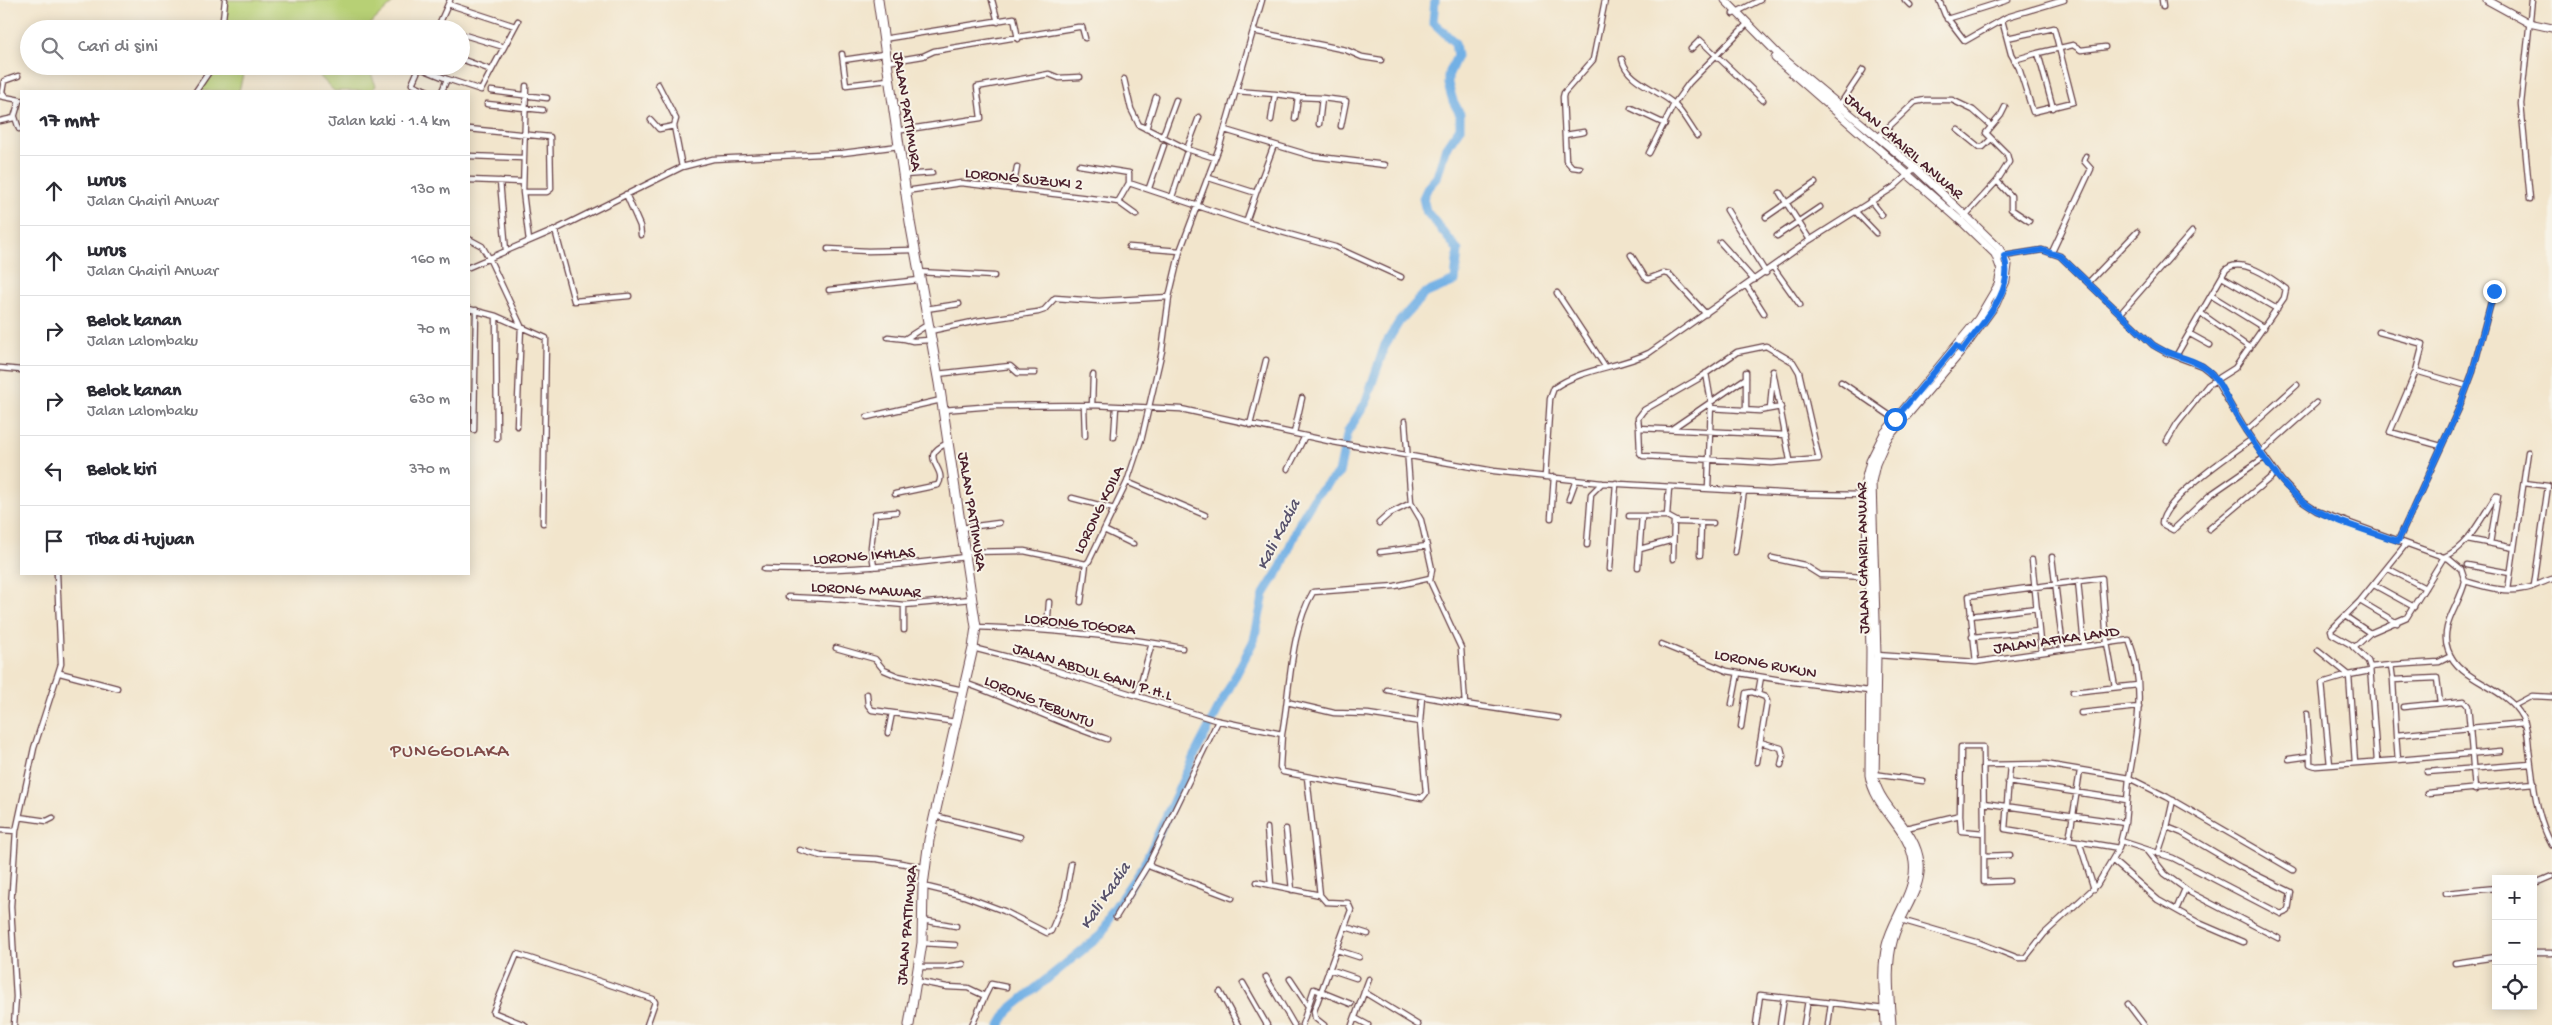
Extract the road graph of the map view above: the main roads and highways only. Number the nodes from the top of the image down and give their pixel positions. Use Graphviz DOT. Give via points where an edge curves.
graph roads {
  1 [pos="878,0"];
  2 [pos="1719,0"];
  3 [pos="1725,0"];
  4 [pos="2487,0"];
  5 [pos="1735,13"];
  6 [pos="2552,28"];
  7 [pos="1912,171"];
  8 [pos="1963,218"];
  9 [pos="1959,348"];
  10 [pos="1868,495"];
  11 [pos="1872,710"];
  12 [pos="909,1025"];
  13 [pos="1885,1025"];
  14 [pos="1892,1025"];
  1 -- 12 [label="highway, JALAN PATTIMURA" via="918,276 937,374 976,627 924,867 922,943"];
  2 -- 5 [label="main road, JALAN CHAIRIL ANWAR"];
  3 -- 5 [label="main road, JALAN CHAIRIL ANWAR"];
  4 -- 6 [label="main road" via="2529,23"];
  5 -- 7 [label="main road, JALAN CHAIRIL ANWAR" via="1778,54 1878,136"];
  5 -- 7 [label="main road, JALAN CHAIRIL ANWAR" via="1773,56 1834,112"];
  7 -- 8 [label="main road, JALAN CHAIRIL ANWAR"];
  8 -- 9 [label="main road, JALAN CHAIRIL ANWAR" via="1995,254 2001,270 1992,297"];
  8 -- 9 [label="main road, JALAN CHAIRIL ANWAR" via="2004,256 2008,273 2002,291"];
  9 -- 10 [label="main road, JALAN CHAIRIL ANWAR" via="1887,440 1876,464"];
  9 -- 10 [label="main road, JALAN CHAIRIL ANWAR" via="1877,443 1870,461"];
  10 -- 11 [label="main road, JALAN CHAIRIL ANWAR" via="1869,691"];
  10 -- 11 [label="main road, JALAN CHAIRIL ANWAR" via="1877,655"];
  11 -- 13 [label="main road, JALAN CHAIRIL ANWAR" via="1869,775 1872,791 1907,841 1914,864 1912,881 1886,943"];
  11 -- 14 [label="main road, JALAN CHAIRIL ANWAR" via="1874,774 1879,793 1906,828 1918,850 1920,869 1918,884 1901,920 1892,950"];
}
